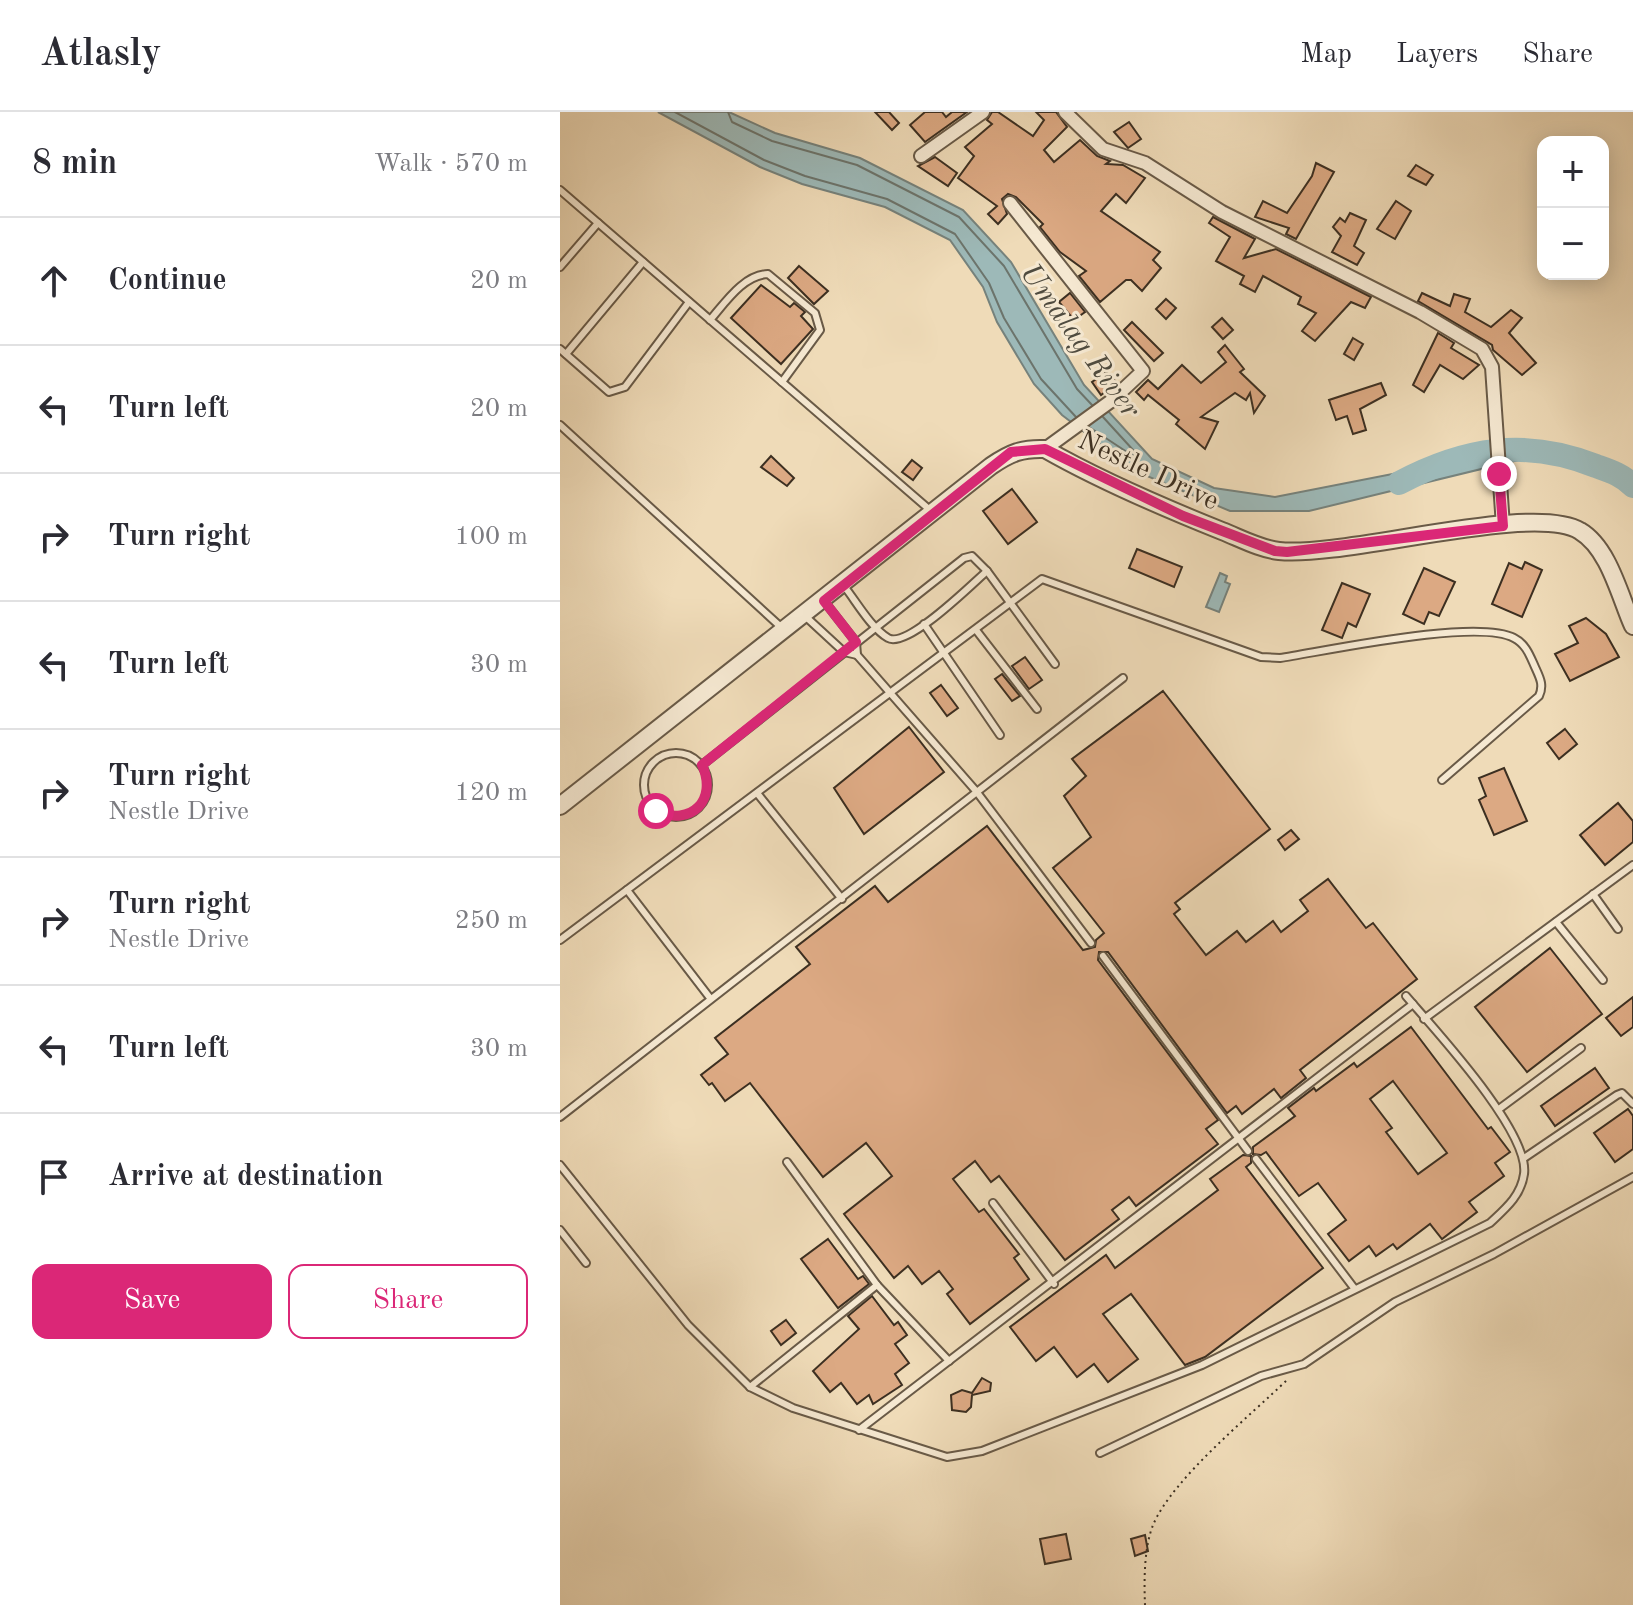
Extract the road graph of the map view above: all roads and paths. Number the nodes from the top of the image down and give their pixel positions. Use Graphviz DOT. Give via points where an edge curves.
graph roads {
  1 [pos="983,112"];
  2 [pos="1065,112"];
  3 [pos="921,156"];
  4 [pos="560,190"];
  5 [pos="1010,203"];
  6 [pos="598,223"];
  7 [pos="643,262"];
  8 [pos="560,267"];
  9 [pos="689,302"];
  10 [pos="710,320"];
  11 [pos="563,351"];
  12 [pos="782,382"];
  13 [pos="560,425"];
  14 [pos="1045,449"];
  15 [pos="933,512"];
  16 [pos="1503,526"];
  17 [pos="987,571"];
  18 [pos="843,585"];
  19 [pos="824,601"];
  20 [pos="1010,604"];
  21 [pos="805,616"];
  22 [pos="924,624"];
  23 [pos="876,626"];
  24 [pos="1633,626"];
  25 [pos="976,630"];
  26 [pos="785,631"];
  27 [pos="856,642"];
  28 [pos="844,652"];
  29 [pos="946,654"];
  30 [pos="857,655"];
  31 [pos="1055,664"];
  32 [pos="1123,678"];
  33 [pos="890,694"];
  34 [pos="1037,709"];
  35 [pos="1000,735"];
  36 [pos="702,765"];
  37 [pos="1442,780"];
  38 [pos="976,791"];
  39 [pos="757,793"];
  40 [pos="560,806"];
  41 [pos="1633,865"];
  42 [pos="627,890"];
  43 [pos="1593,894"];
  44 [pos="842,899"];
  45 [pos="1556,922"];
  46 [pos="1618,929"];
  47 [pos="560,940"];
  48 [pos="1091,943"];
  49 [pos="1103,956"];
  50 [pos="1603,980"];
  51 [pos="1406,996"];
  52 [pos="710,998"];
  53 [pos="1413,1004"];
  54 [pos="1424,1019"];
  55 [pos="1581,1048"];
  56 [pos="1633,1104"];
  57 [pos="1499,1109"];
  58 [pos="560,1117"];
  59 [pos="1238,1137"];
  60 [pos="1248,1151"];
  61 [pos="1524,1158"];
  62 [pos="1256,1159"];
  63 [pos="787,1162"];
  64 [pos="560,1165"];
  65 [pos="1633,1177"];
  66 [pos="993,1203"];
  67 [pos="560,1230"];
  68 [pos="586,1263"];
  69 [pos="1054,1284"];
  70 [pos="877,1285"];
  71 [pos="1354,1288"];
  72 [pos="949,1361"];
  73 [pos="1304,1364"];
  74 [pos="750,1387"];
  75 [pos="859,1430"];
  76 [pos="1100,1453"];
  77 [pos="1145,1605"];
  1 -- 3 [label="street"];
  2 -- 16 [label="street" via="1103,149 1145,163 1222,212 1380,290 1482,349 1492,367"];
  4 -- 6 [label="lane"];
  5 -- 14 [label="street" via="1142,366 1142,376"];
  6 -- 7 [label="lane"];
  6 -- 8 [label="lane"];
  7 -- 9 [label="lane"];
  7 -- 11 [label="lane"];
  9 -- 10 [label="lane"];
  9 -- 11 [label="lane" via="618,391 609,392"];
  10 -- 12 [label="lane"];
  10 -- 12 [label="lane" via="742,285 761,274 768,274 815,313 820,330"];
  12 -- 15 [label="lane"];
  13 -- 26 [label="lane"];
  14 -- 15 [label="street, Nestle Drive" via="1011,452"];
  14 -- 16 [label="street, Nestle Drive" via="1183,516 1275,551"];
  15 -- 18 [label="street, Nestle Drive"];
  16 -- 24 [label="street, Nestle Drive" via="1541,524 1581,531 1602,555"];
  17 -- 20 [label="lane"];
  17 -- 22 [label="lane"];
  17 -- 23 [label="lane" via="972,556 964,558"];
  18 -- 19 [label="street, Nestle Drive"];
  18 -- 23 [label="lane"];
  19 -- 21 [label="street, Nestle Drive"];
  19 -- 27 [label="lane"];
  20 -- 25 [label="lane"];
  20 -- 31 [label="lane"];
  20 -- 37 [label="lane" via="1049,579 1261,657 1473,630 1514,637 1525,647 1543,689"];
  21 -- 26 [label="street, Nestle Drive"];
  21 -- 28 [label="lane"];
  22 -- 23 [label="lane" via="897,640"];
  22 -- 29 [label="lane"];
  23 -- 27 [label="lane"];
  25 -- 29 [label="lane"];
  25 -- 34 [label="lane"];
  26 -- 40 [label="street, Nestle Drive"];
  27 -- 28 [label="lane"];
  27 -- 30 [label="lane"];
  28 -- 30 [label="lane"];
  28 -- 36 [label="lane"];
  29 -- 33 [label="lane"];
  29 -- 35 [label="lane"];
  30 -- 33 [label="lane"];
  32 -- 38 [label="lane"];
  33 -- 38 [label="lane"];
  33 -- 39 [label="lane"];
  36 -- 36 [label="lane" via="690,755 674,752 659,757 643,783 656,811 686,816 699,808 707,795"];
  38 -- 44 [label="lane"];
  38 -- 48 [label="lane"];
  39 -- 42 [label="lane"];
  39 -- 44 [label="lane"];
  41 -- 43 [label="lane"];
  42 -- 47 [label="lane"];
  42 -- 52 [label="lane"];
  43 -- 45 [label="lane"];
  43 -- 46 [label="lane"];
  44 -- 52 [label="lane"];
  45 -- 50 [label="lane"];
  45 -- 54 [label="lane"];
  49 -- 59 [label="lane"];
  51 -- 53 [label="lane"];
  52 -- 58 [label="lane"];
  53 -- 54 [label="lane"];
  53 -- 59 [label="lane"];
  54 -- 57 [label="lane"];
  55 -- 57 [label="lane"];
  56 -- 61 [label="lane" via="1622,1093 1617,1095"];
  57 -- 61 [label="lane"];
  59 -- 60 [label="lane"];
  59 -- 69 [label="lane"];
  61 -- 71 [label="lane" via="1521,1187 1490,1223"];
  62 -- 71 [label="lane"];
  63 -- 70 [label="lane"];
  64 -- 74 [label="lane" via="688,1325"];
  65 -- 73 [label="lane" via="1395,1302"];
  66 -- 69 [label="lane"];
  67 -- 68 [label="lane"];
  69 -- 72 [label="lane"];
  70 -- 72 [label="lane"];
  70 -- 74 [label="lane"];
  71 -- 75 [label="lane" via="1202,1365 982,1451 947,1457"];
  72 -- 75 [label="lane"];
  73 -- 76 [label="lane" via="1261,1376"];
  73 -- 77 [label="path" via="1161,1510 1146,1563"];
  74 -- 75 [label="lane"];
}
